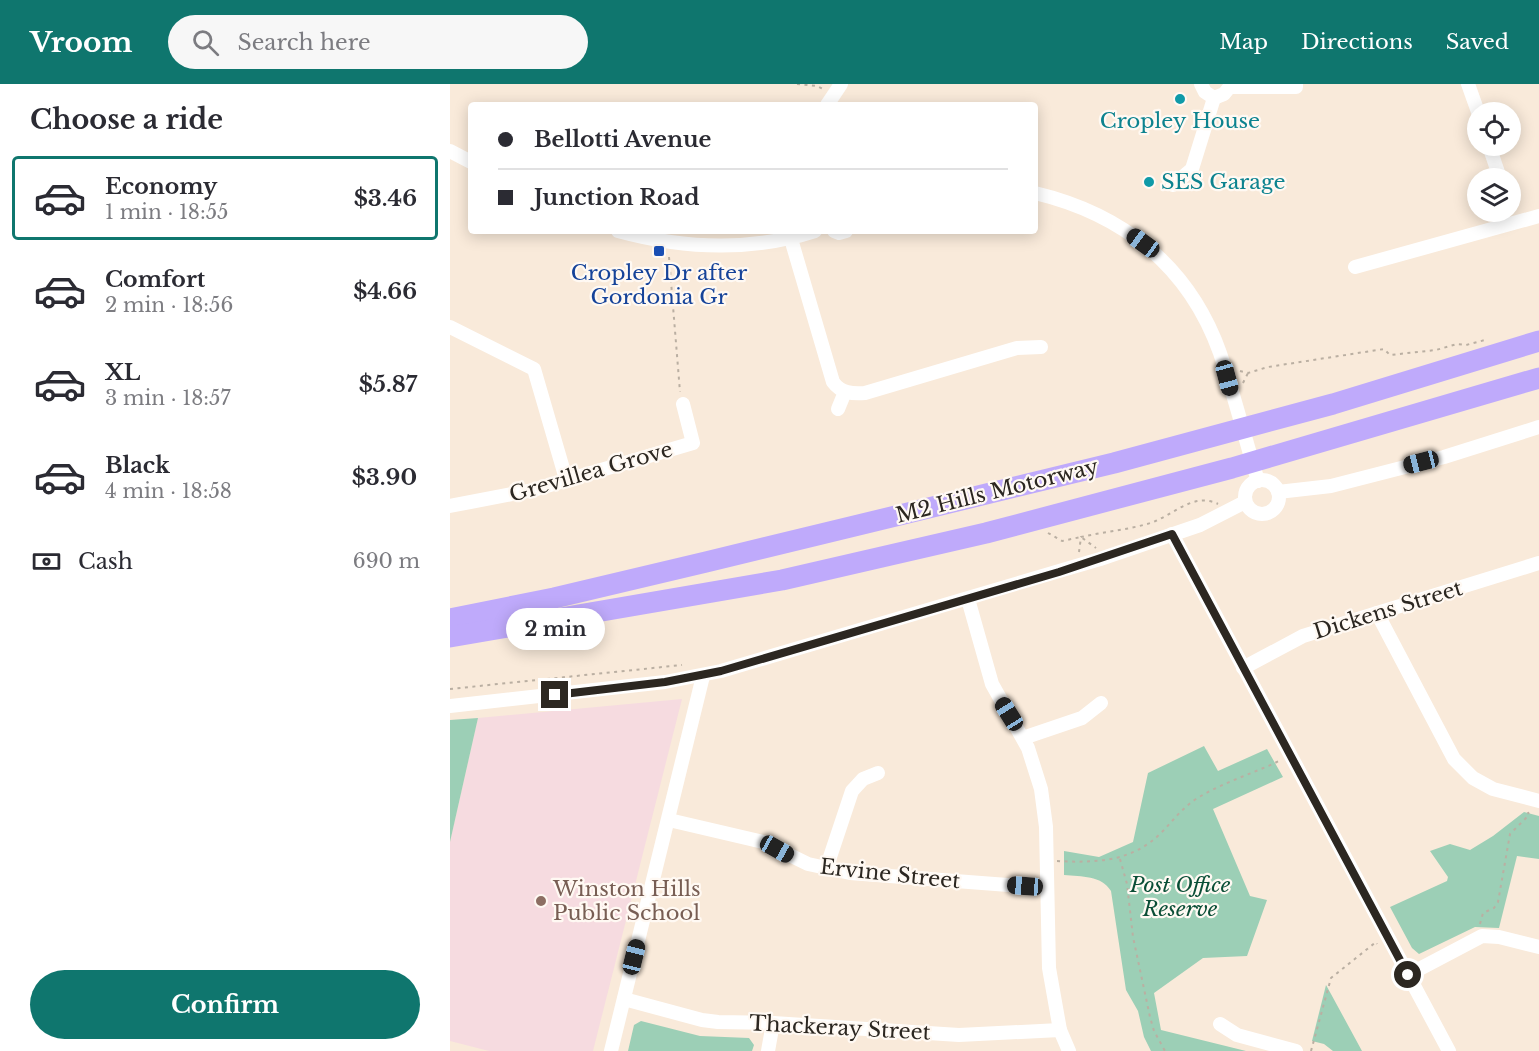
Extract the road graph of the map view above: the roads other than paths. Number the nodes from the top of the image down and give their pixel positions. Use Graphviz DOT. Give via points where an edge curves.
graph roads {
  1 [pos="1201,84"];
  2 [pos="1296,84"];
  3 [pos="1468,84"];
  4 [pos="1262,85"];
  5 [pos="1231,86"];
  6 [pos="1214,98"];
  7 [pos="1474,102"];
  8 [pos="450,151"];
  9 [pos="468,160"];
  10 [pos="1173,185"];
  11 [pos="1038,194"];
  12 [pos="1539,216"];
  13 [pos="1521,217"];
  14 [pos="1500,222"];
  15 [pos="630,234"];
  16 [pos="806,234"];
  17 [pos="791,239"];
  18 [pos="1355,267"];
  19 [pos="450,327"];
  20 [pos="1539,341"];
  21 [pos="1041,347"];
  22 [pos="1539,378"];
  23 [pos="845,392"];
  24 [pos="682,404"];
  25 [pos="838,409"];
  26 [pos="1539,427"];
  27 [pos="566,479"];
  28 [pos="1257,481"];
  29 [pos="1278,492"];
  30 [pos="1245,501"];
  31 [pos="450,506"];
  32 [pos="1172,534"];
  33 [pos="1539,564"];
  34 [pos="968,599"];
  35 [pos="1377,613"];
  36 [pos="450,619"];
  37 [pos="450,637"];
  38 [pos="1243,668"];
  39 [pos="703,676"];
  40 [pos="1101,703"];
  41 [pos="450,706"];
  42 [pos="1023,738"];
  43 [pos="878,773"];
  44 [pos="1534,800"];
  45 [pos="669,820"];
  46 [pos="826,869"];
  47 [pos="1047,888"];
  48 [pos="1539,947"];
  49 [pos="1408,975"];
  50 [pos="624,999"];
  51 [pos="773,1023"];
  52 [pos="1220,1024"];
  53 [pos="1060,1030"];
  54 [pos="611,1051"];
  55 [pos="768,1051"];
  56 [pos="1069,1051"];
  57 [pos="1296,1051"];
  58 [pos="1449,1051"];
  1 -- 6 [label="street"];
  2 -- 4 [label="street"];
  3 -- 7 [label="street"];
  4 -- 5 [label="street"];
  5 -- 6 [label="street"];
  6 -- 10 [label="street" via="1192,169"];
  8 -- 9 [label="street"];
  11 -- 28 [label="street" via="1075,204 1113,221 1167,265 1187,289 1219,352"];
  12 -- 13 [label="street"];
  14 -- 18 [label="street"];
  15 -- 17 [label="street" via="694,246"];
  16 -- 17 [label="street"];
  17 -- 23 [label="street" via="833,382"];
  19 -- 27 [label="street" via="534,369"];
  20 -- 36 [label="highway, M2 Hills Motorway" via="1332,404 1114,463 661,573"];
  21 -- 23 [label="street" via="1017,348 865,393"];
  22 -- 37 [label="highway, M2 Hills Motorway" via="1232,468 986,533 729,590"];
  23 -- 25 [label="street"];
  24 -- 27 [label="street, Grevillea Grove" via="693,443"];
  26 -- 29 [label="street" via="1331,486"];
  27 -- 31 [label="street, Grevillea Grove"];
  28 -- 29 [label="street" via="1272,483"];
  28 -- 30 [label="street" via="1245,491"];
  29 -- 30 [label="street" via="1276,508 1266,514 1251,511"];
  30 -- 32 [label="street" via="1200,525"];
  32 -- 34 [label="street"];
  32 -- 38 [label="street"];
  33 -- 35 [label="street, Dickens Street"];
  34 -- 39 [label="street"];
  34 -- 42 [label="street" via="992,684"];
  35 -- 38 [label="street, Dickens Street" via="1303,636"];
  35 -- 44 [label="street" via="1454,759 1473,778 1493,789"];
  38 -- 49 [label="street"];
  39 -- 41 [label="street"];
  39 -- 45 [label="street"];
  40 -- 42 [label="street" via="1082,718"];
  42 -- 47 [label="street" via="1035,765 1043,800"];
  43 -- 46 [label="street" via="863,779 852,791"];
  45 -- 46 [label="street, Ervine Street" via="763,842 801,862"];
  45 -- 50 [label="street"];
  46 -- 47 [label="street, Ervine Street"];
  47 -- 53 [label="street" via="1049,968"];
  48 -- 49 [label="street" via="1482,936"];
  49 -- 58 [label="street"];
  50 -- 51 [label="street, Thackeray Street" via="702,1020"];
  50 -- 54 [label="street"];
  51 -- 53 [label="street, Thackeray Street" via="959,1035"];
  51 -- 55 [label="street"];
  52 -- 57 [label="street" via="1237,1035"];
  53 -- 56 [label="street"];
}
